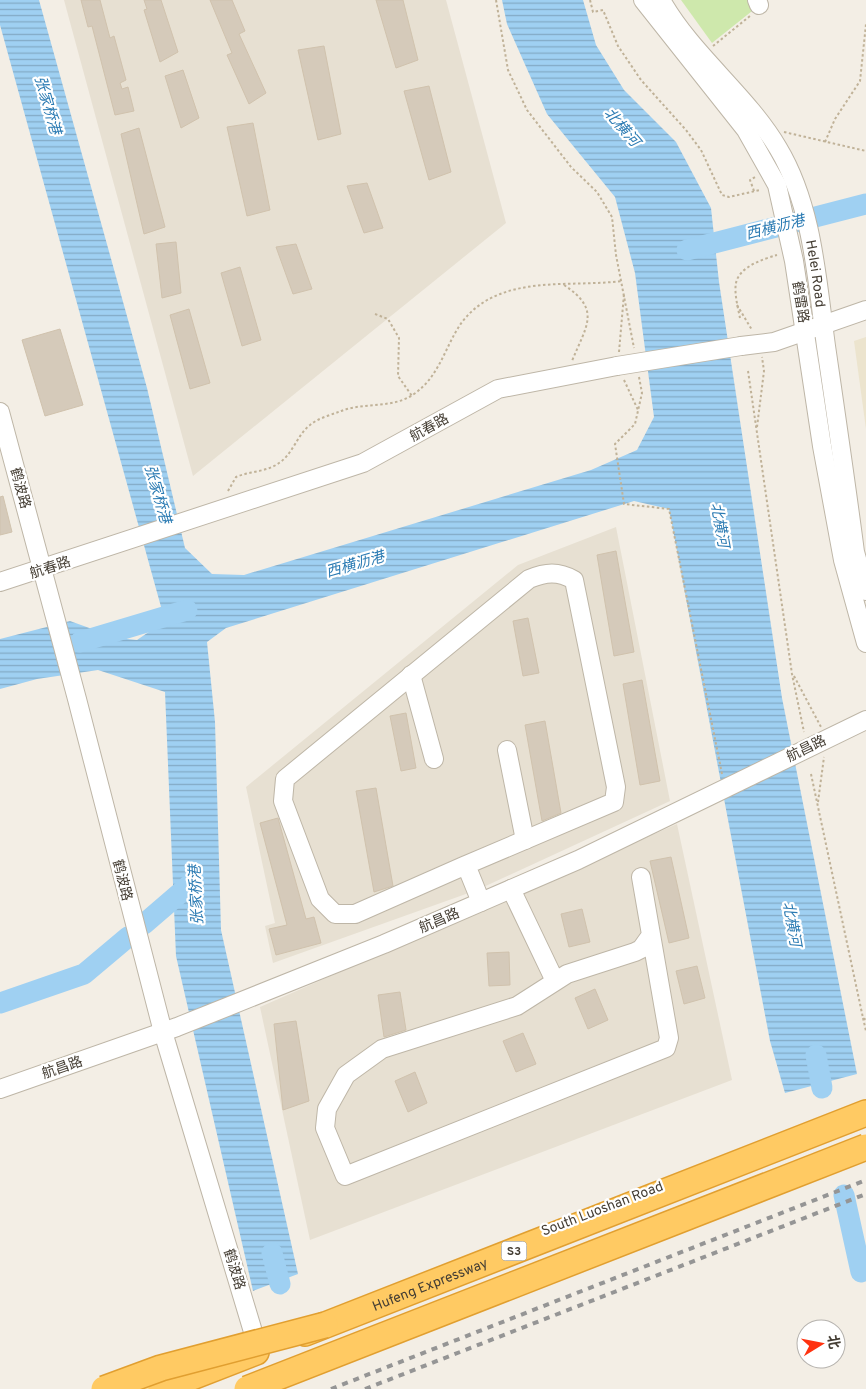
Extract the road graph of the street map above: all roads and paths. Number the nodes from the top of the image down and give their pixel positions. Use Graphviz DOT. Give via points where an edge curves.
graph roads {
  1 [pos="496,0"];
  2 [pos="590,0"];
  3 [pos="643,0"];
  4 [pos="661,0"];
  5 [pos="758,3"];
  6 [pos="866,24"];
  7 [pos="701,56"];
  8 [pos="764,130"];
  9 [pos="825,142"];
  10 [pos="866,151"];
  11 [pos="768,187"];
  12 [pos="776,255"];
  13 [pos="622,281"];
  14 [pos="564,285"];
  15 [pos="624,292"];
  16 [pos="738,305"];
  17 [pos="866,310"];
  18 [pos="375,314"];
  19 [pos="740,318"];
  20 [pos="824,326"];
  21 [pos="806,332"];
  22 [pos="760,344"];
  23 [pos="634,349"];
  24 [pos="617,366"];
  25 [pos="748,371"];
  26 [pos="565,376"];
  27 [pos="639,376"];
  28 [pos="412,396"];
  29 [pos="638,411"];
  30 [pos="0,412"];
  31 [pos="756,429"];
  32 [pos="216,512"];
  33 [pos="42,570"];
  34 [pos="0,582"];
  35 [pos="866,591"];
  36 [pos="866,643"];
  37 [pos="792,674"];
  38 [pos="412,675"];
  39 [pos="866,720"];
  40 [pos="827,738"];
  41 [pos="804,741"];
  42 [pos="507,750"];
  43 [pos="434,759"];
  44 [pos="811,774"];
  45 [pos="725,788"];
  46 [pos="818,805"];
  47 [pos="525,840"];
  48 [pos="466,866"];
  49 [pos="641,877"];
  50 [pos="511,889"];
  51 [pos="480,902"];
  52 [pos="651,934"];
  53 [pos="555,981"];
  54 [pos="865,1019"];
  55 [pos="866,1031"];
  56 [pos="163,1032"];
  57 [pos="0,1089"];
  58 [pos="866,1104"];
  59 [pos="866,1113"];
  60 [pos="866,1141"];
  61 [pos="866,1147"];
  62 [pos="325,1325"];
  63 [pos="257,1345"];
  64 [pos="337,1354"];
  65 [pos="104,1389"];
  66 [pos="143,1389"];
  67 [pos="161,1389"];
  68 [pos="247,1389"];
  69 [pos="266,1389"];
  70 [pos="270,1389"];
  1 -- 13 [label="path" via="508,70 527,110 571,167 597,192 612,217"];
  2 -- 11 [label="path" via="593,12 603,10 618,46 641,80 701,150 722,195 729,197"];
  3 -- 11 [label="street, 鹤雷路" via="746,130"];
  4 -- 7 [label="street, Helei Road"];
  5 -- 7 [label="path" via="758,10"];
  6 -- 9 [label="path" via="860,82 835,119"];
  7 -- 8 [label="street, Helei Road"];
  8 -- 9 [label="path" via="799,134"];
  8 -- 20 [label="street, Helei Road" via="778,148 794,180 814,257"];
  9 -- 10 [label="path"];
  11 -- 21 [label="street, 鹤雷路" via="794,261"];
  12 -- 16 [label="path" via="761,259 741,274 736,283"];
  13 -- 14 [label="path"];
  13 -- 15 [label="path"];
  14 -- 26 [label="path" via="578,294 589,317"];
  14 -- 28 [label="path" via="506,291 481,305 463,322 427,383"];
  15 -- 23 [label="path"];
  15 -- 24 [label="path"];
  16 -- 19 [label="path"];
  16 -- 22 [label="path"];
  17 -- 20 [label="street, 航春路"];
  18 -- 28 [label="path" via="388,319 399,338 398,376"];
  20 -- 21 [label="street, 航春路"];
  20 -- 35 [label="street, Helei Road" via="855,552"];
  21 -- 22 [label="street, 航春路"];
  21 -- 36 [label="street, 鹤雷路" via="841,550"];
  22 -- 24 [label="street, 航春路, bridge"];
  22 -- 31 [label="path" via="764,371"];
  24 -- 26 [label="street, 航春路"];
  24 -- 29 [label="path"];
  25 -- 31 [label="path"];
  26 -- 32 [label="street, 航春路" via="498,389 363,463"];
  27 -- 29 [label="path" via="642,393"];
  28 -- 32 [label="path" via="343,410 310,425 278,465 236,477"];
  29 -- 45 [label="path" via="635,424 615,444 624,504 669,509"];
  30 -- 33 [label="street, 鹤波路"];
  31 -- 37 [label="path"];
  32 -- 33 [label="street, 航春路"];
  33 -- 34 [label="street, 航春路"];
  33 -- 56 [label="street, 鹤波路"];
  37 -- 40 [label="path"];
  37 -- 41 [label="path"];
  38 -- 43 [label="street"];
  38 -- 47 [label="street" via="529,579 543,573 561,573 574,580 616,787 614,802"];
  38 -- 48 [label="street" via="285,779 283,801 320,899 335,914 355,914"];
  39 -- 40 [label="street, 航昌路"];
  40 -- 41 [label="street, 航昌路"];
  40 -- 46 [label="path"];
  41 -- 45 [label="street, 航昌路"];
  42 -- 47 [label="street"];
  44 -- 46 [label="path"];
  45 -- 50 [label="street, 航昌路"];
  46 -- 54 [label="path"];
  47 -- 48 [label="street"];
  48 -- 51 [label="street"];
  49 -- 52 [label="street"];
  50 -- 51 [label="street, 航昌路"];
  50 -- 53 [label="street"];
  51 -- 56 [label="street, 航昌路"];
  52 -- 53 [label="street" via="635,952 600,962"];
  52 -- 53 [label="street" via="670,1038 666,1048 345,1176 325,1128 327,1109 346,1075 382,1049 517,1006"];
  54 -- 55 [label="path"];
  56 -- 57 [label="street, 航昌路"];
  56 -- 63 [label="street, 鹤波路"];
  58 -- 63 [label="main road, South Luoshan Road"];
  59 -- 62 [label="highway, Hufeng Expressway / S3"];
  60 -- 69 [label="main road"];
  61 -- 64 [label="highway, S3, bridge"];
  62 -- 65 [label="highway, bridge" via="161,1368"];
  62 -- 67 [label="highway, Hufeng Expressway / S3, bridge"];
  63 -- 66 [label="main road, South Luoshan Road"];
  64 -- 68 [label="highway, S3, bridge"];
  64 -- 70 [label="highway, bridge"];
}
